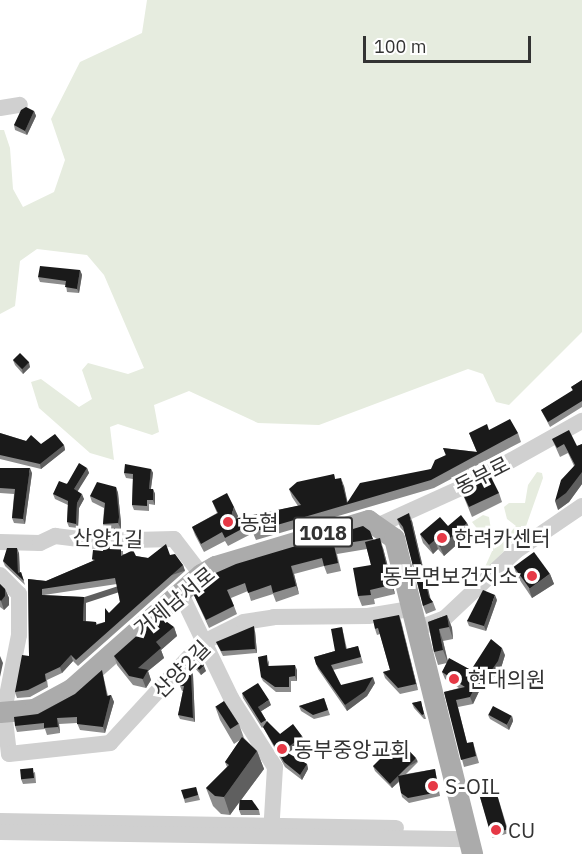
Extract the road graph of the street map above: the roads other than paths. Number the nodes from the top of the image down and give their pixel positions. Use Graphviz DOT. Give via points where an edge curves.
graph roads {
  1 [pos="20,105"];
  2 [pos="0,108"];
  3 [pos="582,421"];
  4 [pos="582,506"];
  5 [pos="379,525"];
  6 [pos="0,542"];
  7 [pos="201,574"];
  8 [pos="0,575"];
  9 [pos="180,592"];
  10 [pos="410,609"];
  11 [pos="417,629"];
  12 [pos="202,643"];
  13 [pos="2,711"];
  14 [pos="0,820"];
  15 [pos="0,832"];
  16 [pos="271,832"];
  17 [pos="470,844"];
  1 -- 2 [label="street"];
  3 -- 5 [label="street, 동부로" via="465,486"];
  4 -- 11 [label="street" via="516,551 445,618"];
  5 -- 7 [label="main road, 거제남서로 / 1018" via="368,520 356,523 241,555"];
  5 -- 10 [label="main road, 1018" via="394,538"];
  6 -- 7 [label="street, 산양1길" via="40,543 55,536 94,541 174,539"];
  7 -- 9 [label="main road, 거제남서로 / 1018"];
  8 -- 13 [label="street" via="19,594 19,635"];
  9 -- 12 [label="street"];
  9 -- 13 [label="main road, 거제남서로 / 1018" via="71,689 34,709"];
  10 -- 11 [label="main road, 1018"];
  10 -- 12 [label="street, 산양2길" via="368,616 243,622"];
  11 -- 17 [label="main road, 1018"];
  12 -- 13 [label="street, 산양2길" via="110,743 9,754"];
  12 -- 16 [label="street" via="275,767"];
  14 -- 16 [label="street"];
  15 -- 16 [label="street"];
  16 -- 17 [label="street"];
  16 -- 17 [label="street" via="410,840 420,844"];
}
